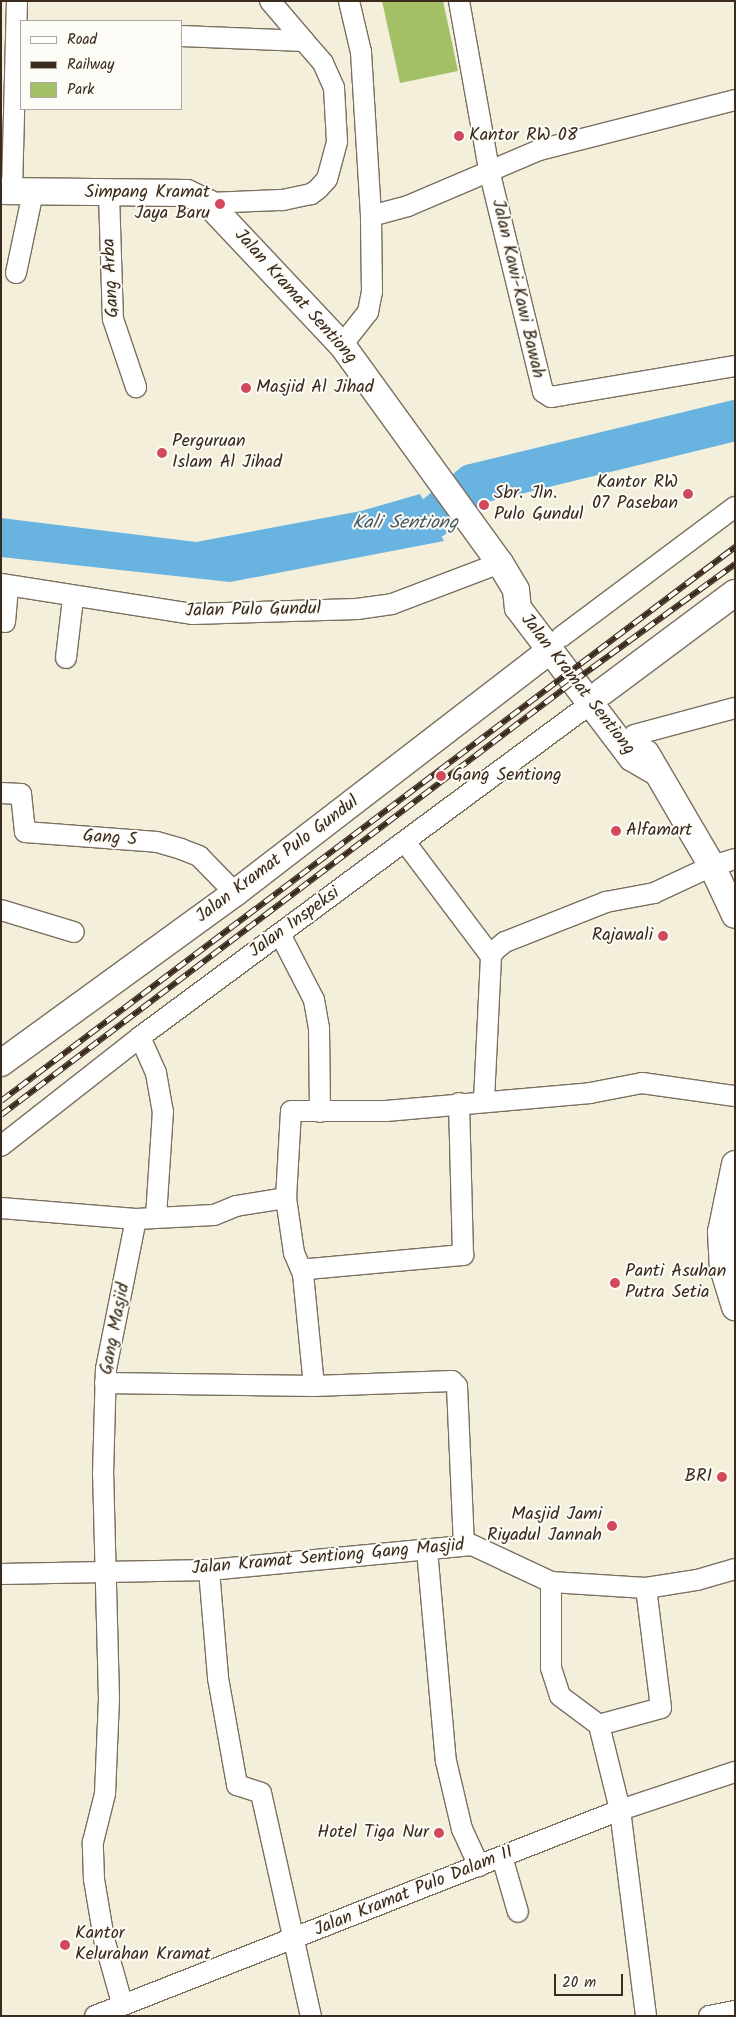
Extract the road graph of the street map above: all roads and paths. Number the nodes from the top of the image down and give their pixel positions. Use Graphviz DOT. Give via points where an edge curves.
graph roads {
  1 [pos="17,1"];
  2 [pos="270,1"];
  3 [pos="349,1"];
  4 [pos="459,1"];
  5 [pos="19,28"];
  6 [pos="182,36"];
  7 [pos="304,41"];
  8 [pos="735,100"];
  9 [pos="489,170"];
  10 [pos="15,192"];
  11 [pos="109,194"];
  12 [pos="208,203"];
  13 [pos="371,216"];
  14 [pos="16,273"];
  15 [pos="342,345"];
  16 [pos="735,366"];
  17 [pos="136,387"];
  18 [pos="735,507"];
  19 [pos="500,563"];
  20 [pos="5,585"];
  21 [pos="735,593"];
  22 [pos="73,598"];
  23 [pos="5,622"];
  24 [pos="556,644"];
  25 [pos="66,658"];
  26 [pos="596,698"];
  27 [pos="735,708"];
  28 [pos="634,735"];
  29 [pos="653,770"];
  30 [pos="1,793"];
  31 [pos="405,842"];
  32 [pos="723,862"];
  33 [pos="235,893"];
  34 [pos="1,910"];
  35 [pos="735,914"];
  36 [pos="74,932"];
  37 [pos="280,934"];
  38 [pos="492,956"];
  39 [pos="140,1037"];
  40 [pos="1,1063"];
  41 [pos="735,1096"];
  42 [pos="484,1100"];
  43 [pos="459,1103"];
  44 [pos="320,1112"];
  45 [pos="1,1146"];
  46 [pos="735,1164"];
  47 [pos="286,1198"];
  48 [pos="1,1208"];
  49 [pos="156,1217"];
  50 [pos="136,1219"];
  51 [pos="303,1274"];
  52 [pos="735,1307"];
  53 [pos="105,1383"];
  54 [pos="314,1386"];
  55 [pos="464,1545"];
  56 [pos="427,1550"];
  57 [pos="735,1569"];
  58 [pos="209,1570"];
  59 [pos="1,1574"];
  60 [pos="105,1574"];
  61 [pos="551,1582"];
  62 [pos="646,1588"];
  63 [pos="598,1725"];
  64 [pos="735,1772"];
  65 [pos="620,1810"];
  66 [pos="502,1857"];
  67 [pos="479,1866"];
  68 [pos="518,1912"];
  69 [pos="296,1939"];
  70 [pos="122,2003"];
  71 [pos="735,2011"];
  72 [pos="95,2016"];
  73 [pos="311,2016"];
  74 [pos="646,2016"];
  75 [pos="709,2016"];
  1 -- 5 [label="street"];
  2 -- 7 [label="street"];
  3 -- 13 [label="street" via="361,52"];
  4 -- 9 [label="street, Jalan Kawi-Kawi Bawah"];
  5 -- 10 [label="street"];
  6 -- 7 [label="street"];
  7 -- 12 [label="street" via="323,63 334,88 337,142 327,179 314,192 282,200"];
  8 -- 9 [label="street" via="539,150"];
  9 -- 13 [label="street" via="408,206"];
  9 -- 16 [label="street, Jalan Kawi-Kawi Bawah" via="544,392 551,397 564,396"];
  10 -- 11 [label="street, Jalan Kramat Sentiong"];
  10 -- 14 [label="street"];
  11 -- 12 [label="street, Jalan Kramat Sentiong" via="187,193"];
  11 -- 17 [label="street, Gang Arba" via="113,319"];
  12 -- 15 [label="street, Jalan Kramat Sentiong"];
  13 -- 15 [label="street" via="372,292 368,312"];
  15 -- 19 [label="street, Jalan Kramat Sentiong"];
  18 -- 24 [label="street"];
  19 -- 22 [label="street, Jalan Pulo Gundul" via="392,604 357,609 192,614"];
  19 -- 24 [label="street, Jalan Kramat Sentiong" via="516,590 518,608"];
  20 -- 22 [label="street, Jalan Pulo Gundul"];
  20 -- 23 [label="street"];
  21 -- 26 [label="street"];
  22 -- 25 [label="street"];
  24 -- 26 [label="street, Jalan Kramat Sentiong"];
  24 -- 33 [label="street, Jalan Kramat Pulo Gundul"];
  26 -- 28 [label="street, Jalan Kramat Sentiong"];
  26 -- 29 [label="street, Jalan Kramat Sentiong" via="632,758"];
  26 -- 31 [label="street, Jalan Inspeksi"];
  27 -- 28 [label="street"];
  28 -- 29 [label="street, Jalan Kramat Sentiong"];
  29 -- 32 [label="street, Jalan Kramat Sentiong"];
  30 -- 33 [label="street, Gang S" via="21,794 25,832 157,842 199,856"];
  31 -- 37 [label="street, Jalan Inspeksi"];
  31 -- 38 [label="street"];
  32 -- 35 [label="street, Jalan Kramat Sentiong"];
  32 -- 38 [label="street" via="654,893 606,902 505,942"];
  33 -- 40 [label="street, Jalan Kramat Pulo Gundul"];
  34 -- 36 [label="street"];
  37 -- 39 [label="street, Jalan Inspeksi"];
  37 -- 44 [label="street" via="314,1000 319,1028"];
  38 -- 42 [label="street"];
  39 -- 45 [label="street, Jalan Inspeksi"];
  39 -- 49 [label="street" via="156,1072 163,1111"];
  41 -- 42 [label="street" via="642,1083 590,1092"];
  42 -- 43 [label="street"];
  43 -- 44 [label="street" via="386,1111"];
  43 -- 51 [label="street" via="461,1258 310,1269"];
  44 -- 47 [label="street" via="290,1112"];
  46 -- 52 [label="street" via="721,1232 723,1268"];
  47 -- 49 [label="street" via="226,1208 214,1215"];
  47 -- 51 [label="street" via="294,1253"];
  48 -- 50 [label="street"];
  49 -- 50 [label="street"];
  50 -- 53 [label="street, Gang Masjid"];
  51 -- 54 [label="street"];
  53 -- 54 [label="street"];
  53 -- 60 [label="street, Gang Masjid"];
  54 -- 55 [label="street" via="444,1381 457,1386"];
  55 -- 56 [label="street, Jalan Kramat Sentiong Gang Masjid"];
  55 -- 61 [label="street, Jalan Kramat Sentiong Gang Masjid" via="480,1547"];
  56 -- 58 [label="street, Jalan Kramat Sentiong Gang Masjid"];
  56 -- 67 [label="street" via="446,1761 462,1829"];
  57 -- 62 [label="street, Jalan Kramat Sentiong Gang Masjid" via="696,1580"];
  58 -- 60 [label="street, Jalan Kramat Sentiong Gang Masjid"];
  58 -- 69 [label="street" via="218,1678 237,1785 261,1792"];
  59 -- 60 [label="street, Jalan Kramat Sentiong Gang Masjid"];
  60 -- 70 [label="street, Gang Masjid" via="109,1699 105,1794 93,1842 94,1879 104,1939"];
  61 -- 62 [label="street, Jalan Kramat Sentiong Gang Masjid"];
  61 -- 63 [label="street" via="551,1668 560,1696"];
  62 -- 63 [label="street" via="661,1708"];
  63 -- 65 [label="street"];
  64 -- 65 [label="street, Jalan Kramat Pulo Dalam II"];
  65 -- 66 [label="street, Jalan Kramat Pulo Dalam II"];
  65 -- 74 [label="street"];
  66 -- 67 [label="street, Jalan Kramat Pulo Dalam II"];
  66 -- 68 [label="street"];
  67 -- 69 [label="street, Jalan Kramat Pulo Dalam II"];
  69 -- 70 [label="street, Jalan Kramat Pulo Dalam II"];
  69 -- 73 [label="street"];
  70 -- 72 [label="street, Jalan Kramat Pulo Dalam II"];
  71 -- 75 [label="street"];
}
